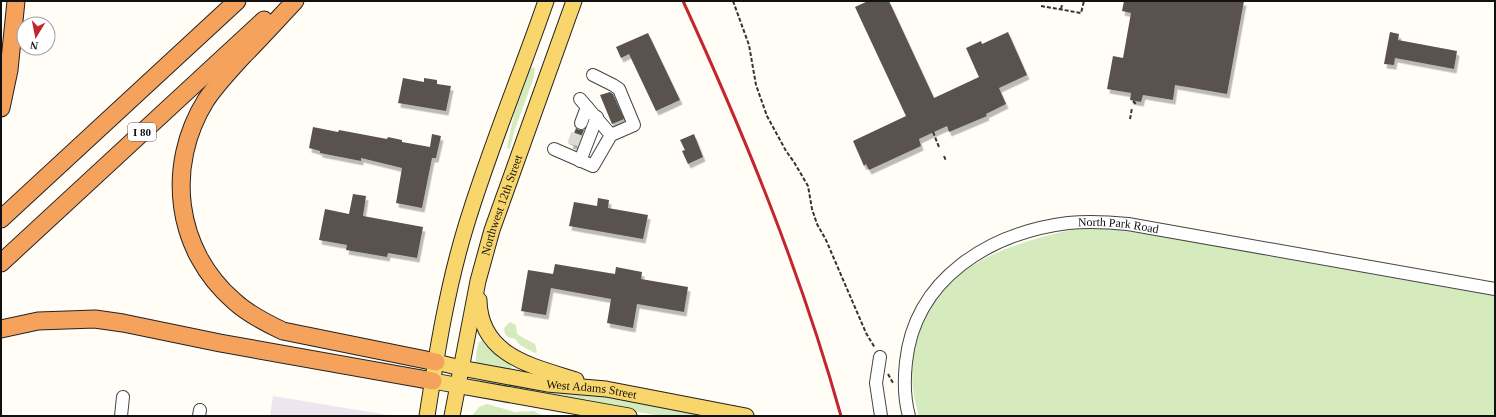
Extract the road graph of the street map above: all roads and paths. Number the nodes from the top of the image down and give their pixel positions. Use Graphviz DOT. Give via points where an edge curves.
graph roads {
  1 [pos="16,1"];
  2 [pos="237,1"];
  3 [pos="284,1"];
  4 [pos="295,1"];
  5 [pos="546,1"];
  6 [pos="574,1"];
  7 [pos="733,1"];
  8 [pos="1084,1"];
  9 [pos="1062,5"];
  10 [pos="1041,6"];
  11 [pos="1061,9"];
  12 [pos="593,75"];
  13 [pos="1133,101"];
  14 [pos="1136,104"];
  15 [pos="1,108"];
  16 [pos="1132,108"];
  17 [pos="597,117"];
  18 [pos="1130,119"];
  19 [pos="581,123"];
  20 [pos="933,132"];
  21 [pos="611,135"];
  22 [pos="939,146"];
  23 [pos="554,149"];
  24 [pos="574,154"];
  25 [pos="944,156"];
  26 [pos="946,161"];
  27 [pos="1,219"];
  28 [pos="1,263"];
  29 [pos="1449,280"];
  30 [pos="478,281"];
  31 [pos="1495,282"];
  32 [pos="1495,289"];
  33 [pos="1,329"];
  34 [pos="880,357"];
  35 [pos="436,362"];
  36 [pos="462,368"];
  37 [pos="433,381"];
  38 [pos="458,386"];
  39 [pos="606,389"];
  40 [pos="123,397"];
  41 [pos="121,416"];
  42 [pos="427,416"];
  43 [pos="452,416"];
  44 [pos="629,416"];
  45 [pos="746,416"];
  46 [pos="881,416"];
  47 [pos="909,416"];
  1 -- 15 [label="highway" via="9,70"];
  2 -- 27 [label="highway, I 80"];
  3 -- 28 [label="highway, I 80"];
  4 -- 35 [label="highway" via="219,83 207,100 189,136 184,153 181,189 184,215 196,251 207,270 234,301 265,323 283,331"];
  5 -- 35 [label="main road" via="466,225 447,301"];
  6 -- 30 [label="main road, Northwest 12th Street" via="492,230"];
  7 -- 34 [label="path" via="749,45 756,85 768,116 808,186 817,224 866,333"];
  8 -- 11 [label="path" via="1081,13"];
  9 -- 11 [label="path"];
  10 -- 11 [label="path"];
  12 -- 21 [label="street" via="619,89 634,125"];
  13 -- 14 [label="path"];
  16 -- 18 [label="path"];
  17 -- 19 [label="street" via="583,103"];
  17 -- 21 [label="street"];
  17 -- 24 [label="street"];
  20 -- 22 [label="path"];
  21 -- 24 [label="street" via="594,166"];
  23 -- 24 [label="street"];
  25 -- 26 [label="path"];
  29 -- 31 [label="street, North Park Road"];
  29 -- 32 [label="street, North Park Road"];
  29 -- 47 [label="street, North Park Road" via="1128,224 1068,223 1020,234 981,251 954,270 931,295 915,324 908,348 905,384"];
  30 -- 36 [label="main road, Northwest 12th Street"];
  30 -- 39 [label="main road" via="479,314 484,328 502,350 539,369"];
  33 -- 37 [label="highway" via="38,321 95,319"];
  34 -- 46 [label="street" via="876,383"];
  35 -- 36 [label="main road, West Adams Street"];
  35 -- 37 [label="main road"];
  36 -- 38 [label="main road, Northwest 12th Street"];
  36 -- 39 [label="main road, West Adams Street" via="547,384"];
  37 -- 38 [label="main road, West Adams Street"];
  37 -- 42 [label="main road"];
  38 -- 43 [label="main road, Northwest 12th Street"];
  38 -- 44 [label="main road, West Adams Street"];
  39 -- 45 [label="main road, West Adams Street"];
  40 -- 41 [label="street"];
}
